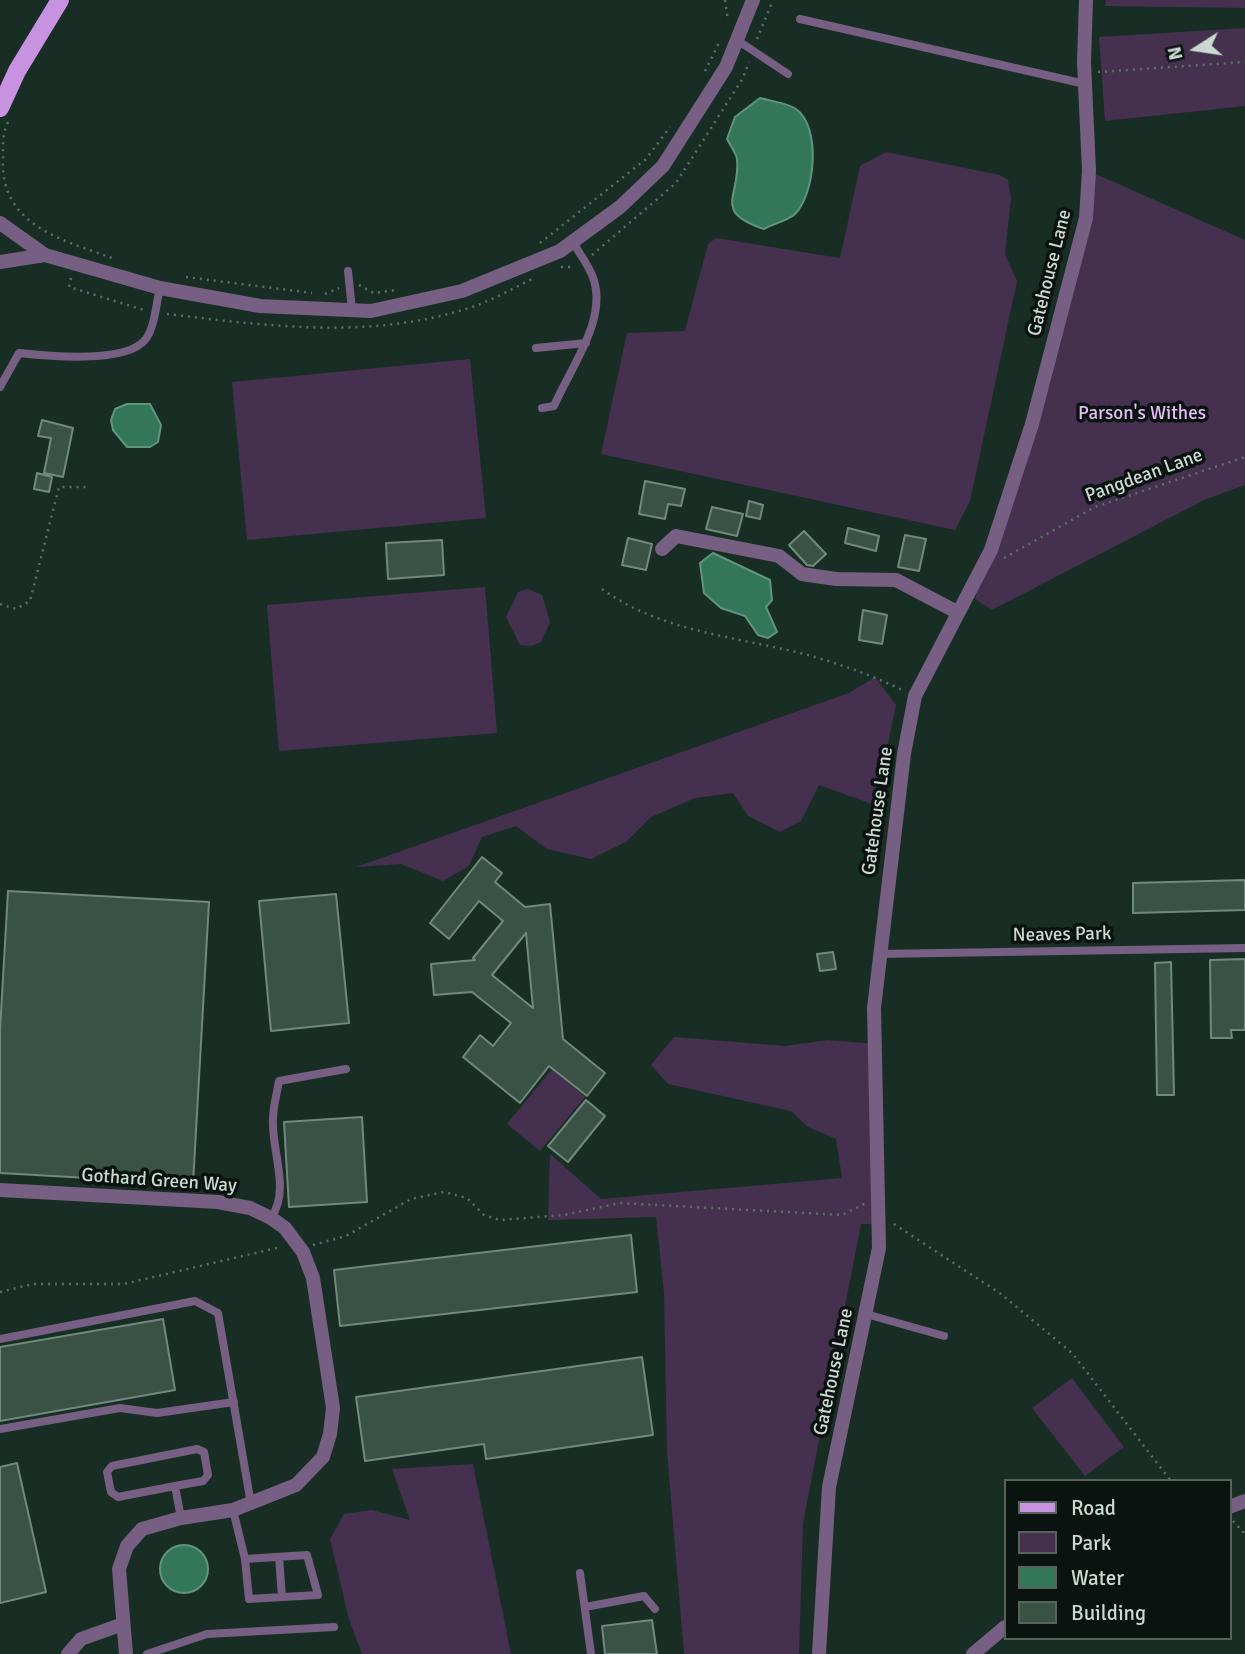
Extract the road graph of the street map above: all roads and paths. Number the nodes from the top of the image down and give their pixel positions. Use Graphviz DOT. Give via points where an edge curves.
graph roads {
  1 [pos="60,0"];
  2 [pos="725,0"];
  3 [pos="752,0"];
  4 [pos="773,0"];
  5 [pos="1086,0"];
  6 [pos="800,19"];
  7 [pos="729,22"];
  8 [pos="730,37"];
  9 [pos="754,48"];
  10 [pos="1245,62"];
  11 [pos="788,74"];
  12 [pos="701,80"];
  13 [pos="1085,80"];
  14 [pos="7,110"];
  15 [pos="675,120"];
  16 [pos="0,223"];
  17 [pos="573,242"];
  18 [pos="533,247"];
  19 [pos="45,255"];
  20 [pos="112,258"];
  21 [pos="584,261"];
  22 [pos="0,262"];
  23 [pos="559,267"];
  24 [pos="348,271"];
  25 [pos="185,277"];
  26 [pos="535,278"];
  27 [pos="350,285"];
  28 [pos="69,287"];
  29 [pos="160,288"];
  30 [pos="402,290"];
  31 [pos="352,310"];
  32 [pos="154,313"];
  33 [pos="586,343"];
  34 [pos="536,348"];
  35 [pos="0,387"];
  36 [pos="542,408"];
  37 [pos="1245,457"];
  38 [pos="90,487"];
  39 [pos="662,549"];
  40 [pos="983,569"];
  41 [pos="602,589"];
  42 [pos="0,604"];
  43 [pos="957,612"];
  44 [pos="915,696"];
  45 [pos="1245,948"];
  46 [pos="879,954"];
  47 [pos="346,1069"];
  48 [pos="0,1190"];
  49 [pos="878,1197"];
  50 [pos="878,1212"];
  51 [pos="271,1218"];
  52 [pos="303,1252"];
  53 [pos="0,1292"];
  54 [pos="866,1314"];
  55 [pos="944,1336"];
  56 [pos="0,1339"];
  57 [pos="234,1402"];
  58 [pos="0,1429"];
  59 [pos="1169,1479"];
  60 [pos="175,1486"];
  61 [pos="251,1504"];
  62 [pos="233,1510"];
  63 [pos="1231,1516"];
  64 [pos="181,1518"];
  65 [pos="1245,1534"];
  66 [pos="279,1557"];
  67 [pos="245,1559"];
  68 [pos="580,1573"];
  69 [pos="282,1597"];
  70 [pos="585,1607"];
  71 [pos="655,1609"];
  72 [pos="123,1624"];
  73 [pos="334,1627"];
  74 [pos="1004,1628"];
  75 [pos="68,1654"];
  76 [pos="126,1654"];
  77 [pos="147,1654"];
  78 [pos="591,1654"];
  79 [pos="819,1654"];
  80 [pos="973,1654"];
  1 -- 14 [label="main road" via="17,71"];
  2 -- 7 [label="path"];
  3 -- 8 [label="street"];
  4 -- 9 [label="path"];
  5 -- 13 [label="street, Gatehouse Lane"];
  6 -- 13 [label="lane"];
  8 -- 9 [label="lane"];
  8 -- 12 [label="path"];
  8 -- 17 [label="street" via="726,67 663,166 620,207"];
  9 -- 11 [label="lane"];
  9 -- 21 [label="path" via="743,78 676,183"];
  10 -- 13 [label="path" via="1101,71"];
  13 -- 40 [label="street, Gatehouse Lane" via="1086,218 1032,424"];
  14 -- 20 [label="path" via="2,173 10,199 32,225"];
  15 -- 18 [label="path" via="646,159"];
  16 -- 19 [label="street"];
  17 -- 21 [label="lane"];
  17 -- 31 [label="street" via="462,291 371,311"];
  19 -- 22 [label="street"];
  19 -- 29 [label="street"];
  21 -- 23 [label="path" via="573,268"];
  21 -- 33 [label="lane" via="593,276 598,304"];
  24 -- 27 [label="lane"];
  25 -- 27 [label="path" via="325,294"];
  26 -- 32 [label="path" via="472,308 368,329 266,326"];
  27 -- 30 [label="path" via="363,284 374,292"];
  27 -- 31 [label="lane"];
  28 -- 32 [label="path"];
  29 -- 31 [label="street" via="260,306"];
  29 -- 32 [label="lane"];
  32 -- 35 [label="lane" via="146,340 131,350 65,358 19,353"];
  33 -- 34 [label="lane"];
  33 -- 36 [label="lane" via="554,406"];
  37 -- 40 [label="path, Pangdean Lane" via="1095,507"];
  38 -- 42 [label="path" via="59,486 30,601 16,608"];
  39 -- 43 [label="street" via="676,536 779,556 802,574 896,580"];
  40 -- 43 [label="street, Gatehouse Lane"];
  41 -- 44 [label="path" via="624,605 661,620 797,653 875,677"];
  43 -- 44 [label="street, Gatehouse Lane"];
  44 -- 46 [label="street, Gatehouse Lane"];
  45 -- 46 [label="lane, Neaves Park"];
  46 -- 49 [label="street, Gatehouse Lane" via="874,1008"];
  47 -- 51 [label="lane" via="279,1081 272,1120 281,1192"];
  48 -- 51 [label="street, Gothard Green Way" via="218,1202 250,1208"];
  49 -- 50 [label="street, Gatehouse Lane"];
  49 -- 52 [label="path" via="842,1215 620,1203 564,1215 500,1220 484,1215 467,1198 444,1192 411,1199 346,1236 314,1244"];
  50 -- 54 [label="street, Gatehouse Lane" via="879,1248"];
  50 -- 59 [label="path" via="1001,1294 1072,1353"];
  51 -- 52 [label="street, Gothard Green Way"];
  52 -- 53 [label="path" via="290,1259 281,1247 124,1284 33,1284"];
  52 -- 61 [label="street, Gothard Green Way" via="313,1278 326,1362 330,1434 323,1457 296,1485"];
  54 -- 55 [label="lane"];
  54 -- 79 [label="street, Gatehouse Lane" via="829,1487"];
  56 -- 57 [label="lane" via="195,1301 218,1313"];
  57 -- 58 [label="lane" via="157,1413 120,1408"];
  57 -- 61 [label="lane"];
  60 -- 60 [label="lane" via="203,1481 208,1475 204,1452 197,1449 113,1466 107,1472 111,1492 118,1497"];
  60 -- 64 [label="lane"];
  61 -- 62 [label="street, Gothard Green Way"];
  62 -- 64 [label="street, Gothard Green Way"];
  62 -- 67 [label="lane"];
  63 -- 65 [label="path"];
  64 -- 72 [label="street, Gothard Green Way" via="142,1530 127,1546 118,1569"];
  66 -- 67 [label="lane"];
  66 -- 69 [label="lane"];
  66 -- 69 [label="lane" via="307,1555 318,1595"];
  67 -- 69 [label="lane" via="249,1599"];
  68 -- 70 [label="lane"];
  70 -- 71 [label="lane" via="644,1596"];
  70 -- 78 [label="lane"];
  72 -- 75 [label="street" via="81,1639"];
  72 -- 76 [label="street, Gothard Green Way"];
  73 -- 77 [label="lane" via="207,1634"];
  74 -- 80 [label="street"];
}
